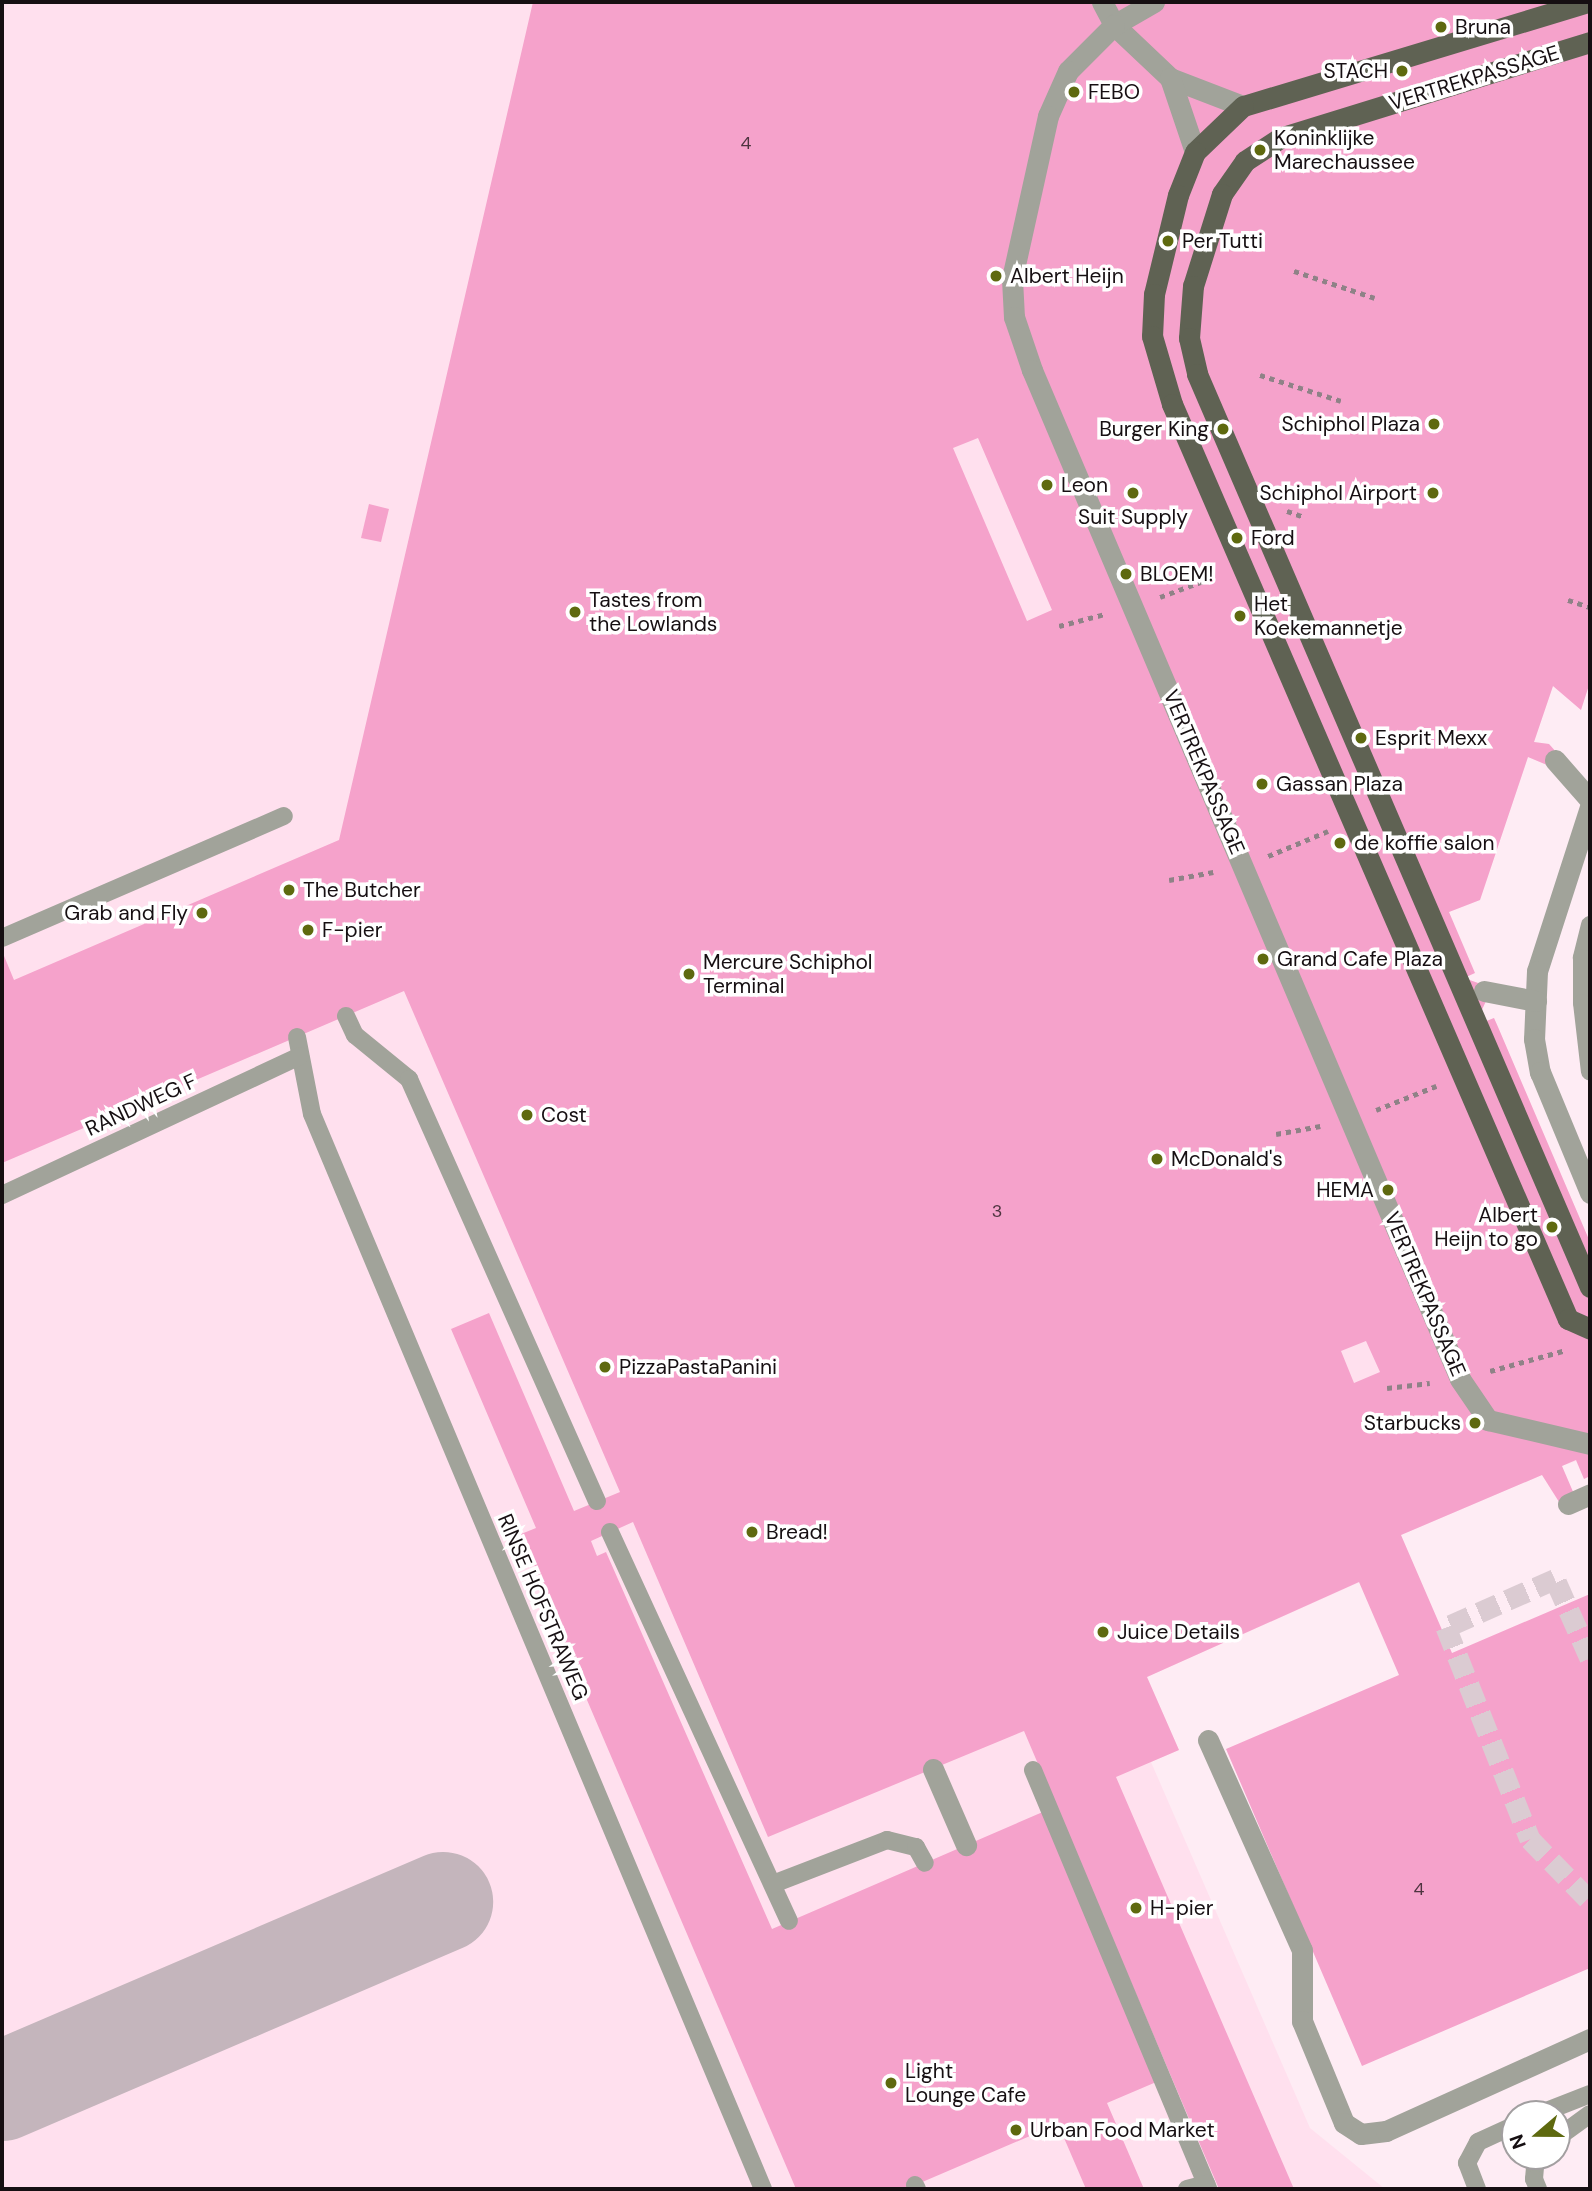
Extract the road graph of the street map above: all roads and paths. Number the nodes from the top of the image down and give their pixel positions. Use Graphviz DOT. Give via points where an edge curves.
graph roads {
  1 [pos="1102,2"];
  2 [pos="1154,2"];
  3 [pos="1588,2"];
  4 [pos="1114,25"];
  5 [pos="1590,42"];
  6 [pos="1170,78"];
  7 [pos="1243,106"];
  8 [pos="1195,152"];
  9 [pos="1294,271"];
  10 [pos="1375,298"];
  11 [pos="1261,375"];
  12 [pos="1342,401"];
  13 [pos="1242,566"];
  14 [pos="1568,600"];
  15 [pos="1135,606"];
  16 [pos="1590,607"];
  17 [pos="1059,626"];
  18 [pos="1555,760"];
  19 [pos="1590,800"];
  20 [pos="1590,807"];
  21 [pos="284,816"];
  22 [pos="1352,821"];
  23 [pos="1243,866"];
  24 [pos="1169,880"];
  25 [pos="1590,925"];
  26 [pos="2,938"];
  27 [pos="1484,991"];
  28 [pos="1536,1001"];
  29 [pos="346,1016"];
  30 [pos="297,1037"];
  31 [pos="300,1056"];
  32 [pos="1590,1072"];
  33 [pos="1590,1193"];
  34 [pos="2,1195"];
  35 [pos="1590,1287"];
  36 [pos="1590,1329"];
  37 [pos="1590,1444"];
  38 [pos="1590,1494"];
  39 [pos="597,1501"];
  40 [pos="1568,1504"];
  41 [pos="610,1532"];
  42 [pos="1208,1740"];
  43 [pos="933,1769"];
  44 [pos="1033,1770"];
  45 [pos="966,1845"];
  46 [pos="925,1863"];
  47 [pos="773,1884"];
  48 [pos="789,1922"];
  49 [pos="1590,2039"];
  50 [pos="1590,2094"];
  51 [pos="1571,2101"];
  52 [pos="1590,2114"];
  53 [pos="1571,2128"];
  54 [pos="1501,2131"];
  55 [pos="1537,2170"];
  56 [pos="1207,2187"];
  57 [pos="763,2189"];
  58 [pos="1187,2189"];
  59 [pos="1477,2189"];
  60 [pos="1538,2189"];
  1 -- 4 [label="street"];
  2 -- 4 [label="street, VERTREKPASSAGE"];
  3 -- 7 [label="main road, VERTREKPASSAGE"];
  4 -- 6 [label="street"];
  4 -- 15 [label="street, VERTREKPASSAGE" via="1068,71 1048,116 1012,279 1014,317 1031,370"];
  5 -- 35 [label="main road, VERTREKPASSAGE" via="1280,138 1245,161 1217,207 1193,286 1189,338 1197,374"];
  6 -- 7 [label="street"];
  6 -- 8 [label="street"];
  7 -- 8 [label="main road, VERTREKPASSAGE"];
  8 -- 13 [label="main road, VERTREKPASSAGE" via="1162,257 1152,335 1172,404"];
  9 -- 10 [label="path"];
  11 -- 12 [label="path"];
  13 -- 15 [label="path"];
  13 -- 22 [label="main road, VERTREKPASSAGE"];
  14 -- 16 [label="path"];
  15 -- 17 [label="path"];
  15 -- 23 [label="street, VERTREKPASSAGE"];
  18 -- 19 [label="street"];
  20 -- 28 [label="street" via="1537,971"];
  21 -- 26 [label="lane"];
  22 -- 23 [label="path"];
  22 -- 36 [label="main road, VERTREKPASSAGE" via="1568,1320"];
  23 -- 24 [label="path"];
  23 -- 37 [label="street, VERTREKPASSAGE" via="1460,1379 1488,1420"];
  25 -- 32 [label="lane" via="1582,958"];
  27 -- 28 [label="street"];
  28 -- 33 [label="street" via="1534,1039 1540,1072"];
  29 -- 39 [label="lane" via="355,1035 409,1079"];
  30 -- 31 [label="lane, RINSE HOFSTRAWEG"];
  31 -- 34 [label="lane, RANDWEG F"];
  31 -- 57 [label="lane, RINSE HOFSTRAWEG" via="312,1114"];
  38 -- 40 [label="street"];
  41 -- 47 [label="lane"];
  42 -- 49 [label="street" via="1303,1950 1302,2021 1344,2123 1361,2134 1387,2131"];
  43 -- 45 [label="street"];
  44 -- 56 [label="lane"];
  46 -- 47 [label="lane" via="916,1847 887,1840"];
  47 -- 48 [label="lane"];
  50 -- 51 [label="lane"];
  52 -- 53 [label="lane"];
  54 -- 59 [label="lane" via="1478,2142 1467,2163"];
  55 -- 60 [label="lane"];
  56 -- 58 [label="lane"];
}
